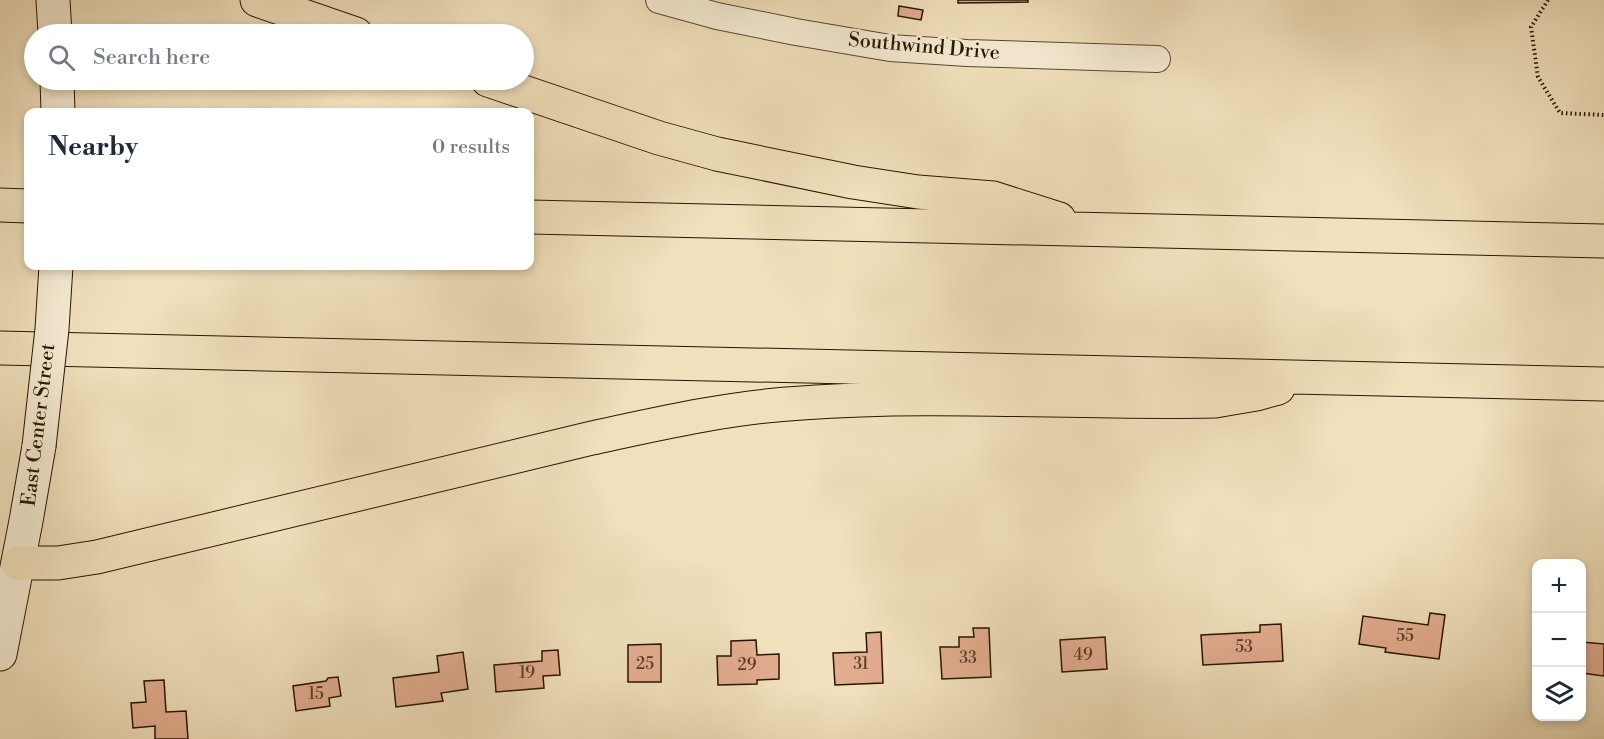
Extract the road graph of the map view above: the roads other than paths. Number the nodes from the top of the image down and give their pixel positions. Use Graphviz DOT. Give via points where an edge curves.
graph roads {
  1 [pos="53,0"];
  2 [pos="256,0"];
  3 [pos="659,0"];
  4 [pos="54,24"];
  5 [pos="327,24"];
  6 [pos="1157,59"];
  7 [pos="517,90"];
  8 [pos="0,205"];
  9 [pos="24,206"];
  10 [pos="534,217"];
  11 [pos="1086,229"];
  12 [pos="1604,241"];
  13 [pos="56,270"];
  14 [pos="0,348"];
  15 [pos="1306,377"];
  16 [pos="1604,384"];
  17 [pos="18,563"];
  18 [pos="0,654"];
  1 -- 4 [label="main road"];
  2 -- 5 [label="highway"];
  3 -- 6 [label="street, Southwind Drive" via="728,19 890,48"];
  7 -- 11 [label="highway" via="717,154 891,188 993,198"];
  8 -- 9 [label="highway"];
  10 -- 11 [label="highway"];
  11 -- 12 [label="highway"];
  13 -- 17 [label="main road, East Center Street, bridge" via="39,446"];
  14 -- 15 [label="highway"];
  15 -- 16 [label="highway"];
  15 -- 17 [label="highway" via="1256,394 1215,401 891,399 802,402 736,410 592,438 98,557"];
  17 -- 18 [label="main road, East Center Street"];
}
